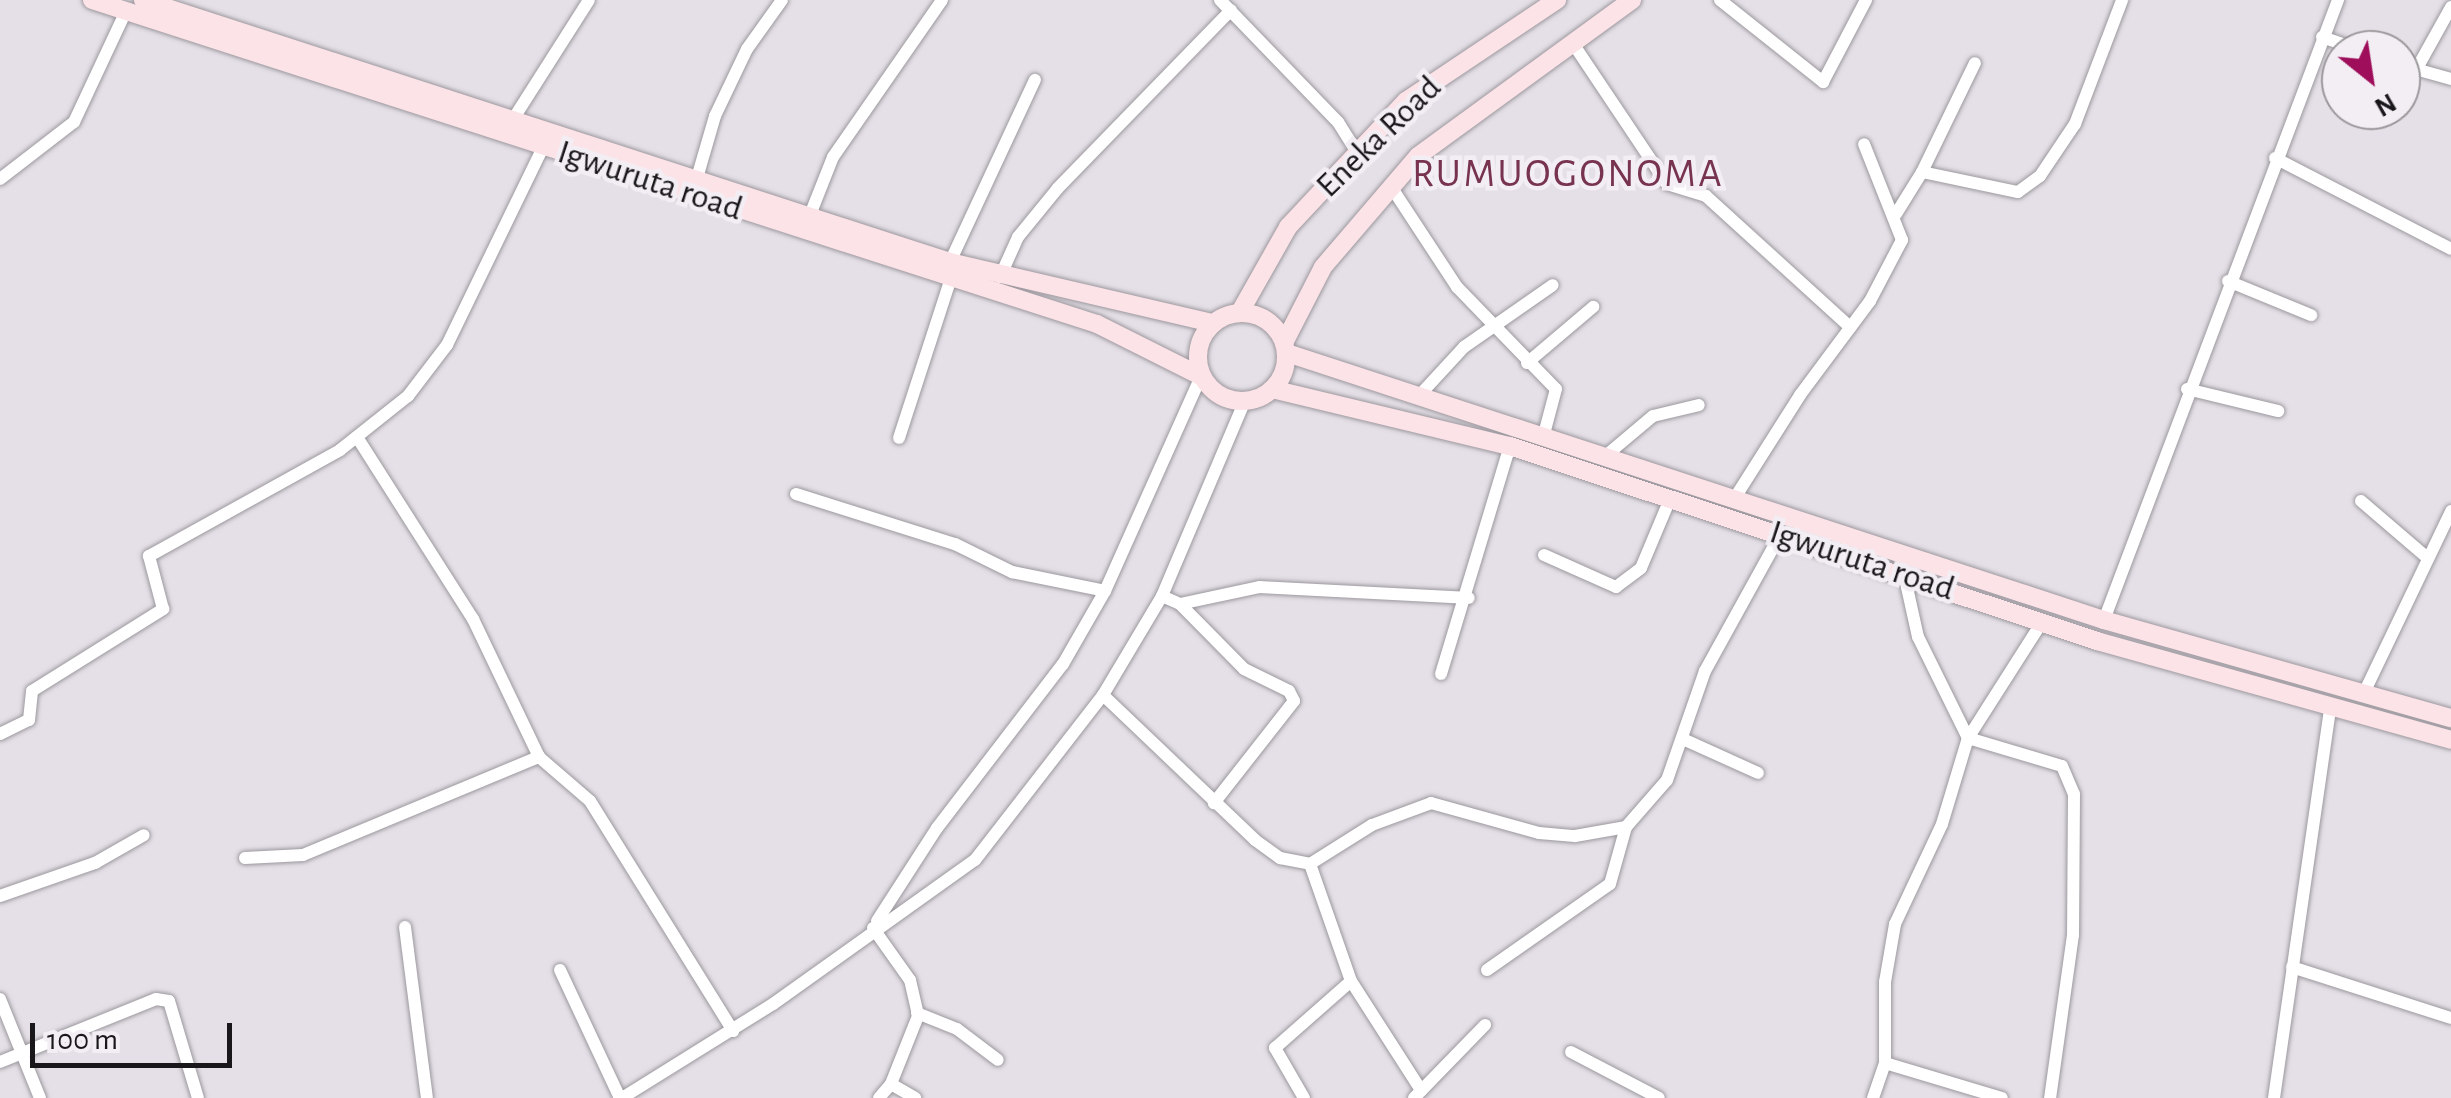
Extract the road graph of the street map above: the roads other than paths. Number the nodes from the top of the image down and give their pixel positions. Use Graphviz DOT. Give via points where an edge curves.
graph roads {
  1 [pos="92,0"];
  2 [pos="143,0"];
  3 [pos="589,0"];
  4 [pos="782,0"];
  5 [pos="942,0"];
  6 [pos="1220,0"];
  7 [pos="1557,0"];
  8 [pos="1632,0"];
  9 [pos="1720,0"];
  10 [pos="1866,0"];
  11 [pos="2122,0"];
  12 [pos="2338,0"];
  13 [pos="2451,8"];
  14 [pos="126,10"];
  15 [pos="1231,10"];
  16 [pos="2325,30"];
  17 [pos="2321,39"];
  18 [pos="1572,42"];
  19 [pos="2421,61"];
  20 [pos="1975,63"];
  21 [pos="2421,71"];
  22 [pos="2451,79"];
  23 [pos="1034,80"];
  24 [pos="512,121"];
  25 [pos="1864,144"];
  26 [pos="543,146"];
  27 [pos="1356,151"];
  28 [pos="2274,158"];
  29 [pos="1922,172"];
  30 [pos="697,178"];
  31 [pos="0,179"];
  32 [pos="1390,185"];
  33 [pos="1896,214"];
  34 [pos="810,216"];
  35 [pos="2451,249"];
  36 [pos="951,270"];
  37 [pos="1000,277"];
  38 [pos="2228,281"];
  39 [pos="1553,284"];
  40 [pos="1593,306"];
  41 [pos="1240,312"];
  42 [pos="2311,315"];
  43 [pos="1213,323"];
  44 [pos="1491,328"];
  45 [pos="1850,328"];
  46 [pos="1285,348"];
  47 [pos="1527,363"];
  48 [pos="1202,376"];
  49 [pos="2186,388"];
  50 [pos="1272,389"];
  51 [pos="1417,398"];
  52 [pos="1244,402"];
  53 [pos="1699,405"];
  54 [pos="2278,412"];
  55 [pos="358,437"];
  56 [pos="899,438"];
  57 [pos="1543,438"];
  58 [pos="1510,446"];
  59 [pos="1603,458"];
  60 [pos="796,494"];
  61 [pos="1736,496"];
  62 [pos="1670,498"];
  63 [pos="2361,502"];
  64 [pos="2451,511"];
  65 [pos="1780,535"];
  66 [pos="1544,555"];
  67 [pos="2424,556"];
  68 [pos="1904,574"];
  69 [pos="1105,591"];
  70 [pos="1162,596"];
  71 [pos="1469,598"];
  72 [pos="1180,604"];
  73 [pos="2104,620"];
  74 [pos="2042,622"];
  75 [pos="1441,674"];
  76 [pos="1104,695"];
  77 [pos="2363,695"];
  78 [pos="2330,709"];
  79 [pos="2451,718"];
  80 [pos="0,734"];
  81 [pos="1968,738"];
  82 [pos="1685,740"];
  83 [pos="2451,740"];
  84 [pos="538,757"];
  85 [pos="1758,773"];
  86 [pos="1214,803"];
  87 [pos="1626,827"];
  88 [pos="144,835"];
  89 [pos="246,858"];
  90 [pos="1310,864"];
  91 [pos="0,896"];
  92 [pos="406,927"];
  93 [pos="872,928"];
  94 [pos="2292,967"];
  95 [pos="560,970"];
  96 [pos="1487,970"];
  97 [pos="1352,981"];
  98 [pos="0,999"];
  99 [pos="917,1013"];
  100 [pos="2451,1018"];
  101 [pos="1485,1024"];
  102 [pos="733,1031"];
  103 [pos="22,1050"];
  104 [pos="1571,1052"];
  105 [pos="998,1060"];
  106 [pos="0,1062"];
  107 [pos="1884,1063"];
  108 [pos="892,1084"];
  109 [pos="1417,1094"];
  110 [pos="40,1098"];
  111 [pos="198,1098"];
  112 [pos="427,1098"];
  113 [pos="622,1098"];
  114 [pos="880,1098"];
  115 [pos="914,1098"];
  116 [pos="1304,1098"];
  117 [pos="1659,1098"];
  118 [pos="1873,1098"];
  119 [pos="2002,1098"];
  120 [pos="2050,1098"];
  121 [pos="2274,1098"];
  1 -- 14 [label="main road, Igwuruta road"];
  2 -- 24 [label="main road, Igwuruta road"];
  3 -- 24 [label="street"];
  4 -- 30 [label="street" via="747,49 715,116"];
  5 -- 34 [label="street" via="833,157"];
  6 -- 15 [label="street"];
  7 -- 27 [label="main road, Eneka Road" via="1406,100"];
  8 -- 18 [label="main road, Eneka Road"];
  9 -- 10 [label="street" via="1823,82"];
  11 -- 29 [label="street" via="2075,124 2040,176 2018,192"];
  12 -- 16 [label="street"];
  13 -- 19 [label="street"];
  14 -- 26 [label="main road, Igwuruta road"];
  14 -- 31 [label="street" via="74,122"];
  15 -- 27 [label="street" via="1338,122"];
  15 -- 37 [label="street" via="1058,188 1018,237"];
  17 -- 28 [label="street"];
  18 -- 32 [label="main road, Eneka Road" via="1442,134"];
  18 -- 45 [label="street" via="1667,184 1706,196"];
  20 -- 29 [label="street"];
  21 -- 22 [label="street"];
  23 -- 36 [label="street"];
  24 -- 30 [label="main road, Igwuruta road"];
  25 -- 33 [label="street"];
  26 -- 36 [label="main road, Igwuruta road"];
  26 -- 55 [label="street" via="447,345 408,396"];
  27 -- 41 [label="main road, Eneka Road" via="1288,227"];
  28 -- 35 [label="street"];
  28 -- 38 [label="street"];
  29 -- 33 [label="street"];
  30 -- 34 [label="main road, Igwuruta road"];
  32 -- 44 [label="street"];
  32 -- 46 [label="main road, Eneka Road" via="1323,267"];
  33 -- 45 [label="street" via="1902,240"];
  34 -- 36 [label="main road, Igwuruta road"];
  36 -- 37 [label="main road, Igwuruta road"];
  36 -- 48 [label="main road, Igwuruta road" via="1097,324"];
  36 -- 56 [label="street"];
  37 -- 43 [label="main road, Igwuruta road"];
  38 -- 42 [label="street"];
  38 -- 49 [label="street"];
  39 -- 44 [label="street"];
  40 -- 47 [label="street"];
  41 -- 43 [label="main road"];
  41 -- 46 [label="main road" via="1274,326"];
  43 -- 48 [label="main road" via="1198,348"];
  44 -- 47 [label="street"];
  44 -- 51 [label="street"];
  45 -- 61 [label="street"];
  46 -- 50 [label="main road"];
  46 -- 51 [label="main road, Igwuruta road"];
  47 -- 57 [label="street" via="1557,396"];
  48 -- 52 [label="main road" via="1225,398"];
  48 -- 69 [label="street"];
  49 -- 54 [label="street"];
  49 -- 73 [label="street"];
  50 -- 52 [label="main road"];
  50 -- 58 [label="main road, Igwuruta road"];
  51 -- 57 [label="main road, Igwuruta road"];
  52 -- 70 [label="street"];
  53 -- 59 [label="street" via="1653,416"];
  55 -- 80 [label="street" via="149,556 163,609 32,692 30,720"];
  55 -- 84 [label="street" via="473,620"];
  57 -- 59 [label="main road, Igwuruta road"];
  58 -- 62 [label="main road, Igwuruta road"];
  58 -- 71 [label="street"];
  59 -- 61 [label="main road, Igwuruta road"];
  60 -- 69 [label="street" via="955,544 1012,572"];
  61 -- 73 [label="main road, Igwuruta road"];
  62 -- 65 [label="main road, Igwuruta road"];
  62 -- 66 [label="street" via="1641,568 1616,587"];
  63 -- 67 [label="street"];
  64 -- 67 [label="street"];
  65 -- 68 [label="main road, Igwuruta road"];
  65 -- 82 [label="street" via="1705,671"];
  67 -- 77 [label="street"];
  68 -- 74 [label="main road, Igwuruta road"];
  68 -- 81 [label="street" via="1918,638"];
  69 -- 93 [label="street" via="1063,664 937,828"];
  70 -- 72 [label="street"];
  70 -- 76 [label="street"];
  71 -- 72 [label="street" via="1260,587"];
  71 -- 75 [label="street"];
  72 -- 86 [label="street" via="1244,669 1289,691 1294,701"];
  73 -- 77 [label="main road, Igwuruta road"];
  74 -- 78 [label="main road, Igwuruta road"];
  74 -- 81 [label="street"];
  76 -- 86 [label="street"];
  76 -- 93 [label="street" via="975,860"];
  77 -- 79 [label="main road, Igwuruta road"];
  78 -- 83 [label="main road, Igwuruta road"];
  78 -- 94 [label="street"];
  81 -- 107 [label="street" via="1954,794 1895,924 1885,982"];
  81 -- 120 [label="street" via="2062,766 2074,794 2073,935"];
  82 -- 85 [label="street"];
  82 -- 87 [label="street" via="1647,810"];
  84 -- 89 [label="street" via="303,855"];
  84 -- 102 [label="street" via="590,802"];
  86 -- 90 [label="street" via="1280,858"];
  87 -- 90 [label="street" via="1575,836 1539,832 1431,802 1372,825"];
  87 -- 96 [label="street" via="1610,884"];
  88 -- 91 [label="street" via="95,863"];
  90 -- 97 [label="street"];
  92 -- 112 [label="street"];
  93 -- 99 [label="street" via="910,980"];
  93 -- 102 [label="street"];
  94 -- 100 [label="street"];
  94 -- 121 [label="street"];
  95 -- 113 [label="street"];
  97 -- 109 [label="street"];
  97 -- 116 [label="street" via="1275,1048"];
  98 -- 103 [label="street"];
  99 -- 105 [label="street" via="957,1029"];
  99 -- 108 [label="street"];
  101 -- 109 [label="street"];
  102 -- 113 [label="street"];
  103 -- 106 [label="street"];
  103 -- 110 [label="street"];
  103 -- 111 [label="street" via="156,1000 169,1002"];
  104 -- 117 [label="street"];
  107 -- 118 [label="street"];
  107 -- 119 [label="street"];
  108 -- 114 [label="street"];
  108 -- 115 [label="street"];
}
